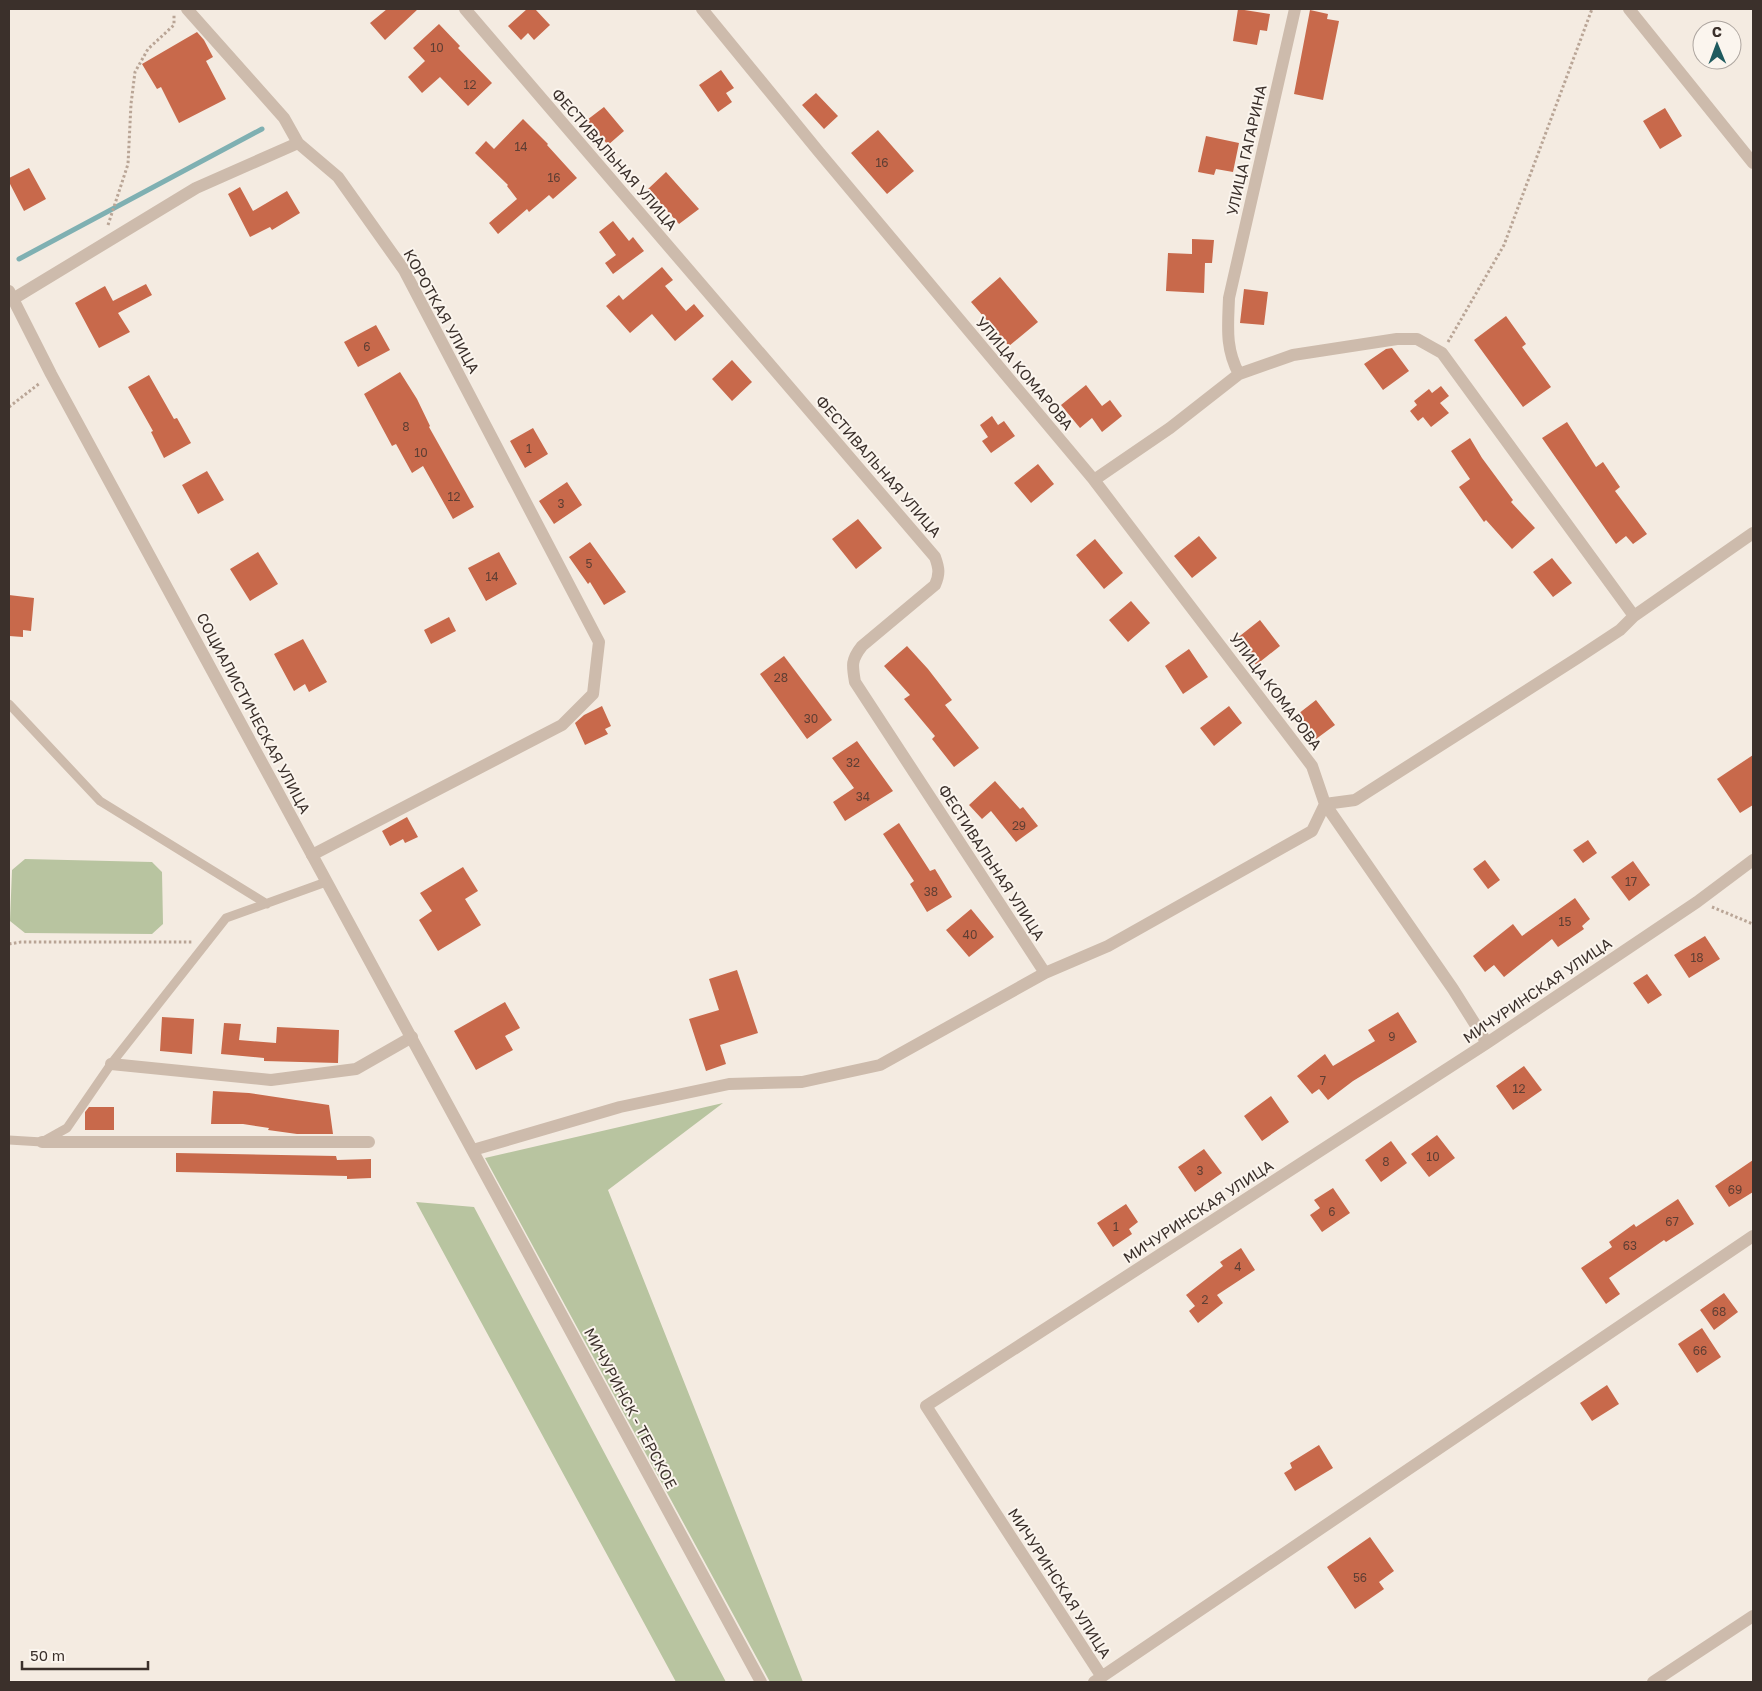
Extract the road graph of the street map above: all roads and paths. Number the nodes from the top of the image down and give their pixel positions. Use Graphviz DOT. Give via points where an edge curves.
graph roads {
  1 [pos="173,9"];
  2 [pos="187,9"];
  3 [pos="465,9"];
  4 [pos="702,9"];
  5 [pos="1295,9"];
  6 [pos="1592,9"];
  7 [pos="1629,9"];
  8 [pos="298,143"];
  9 [pos="1753,163"];
  10 [pos="99,246"];
  11 [pos="11,295"];
  12 [pos="1442,353"];
  13 [pos="51,374"];
  14 [pos="1240,374"];
  15 [pos="9,407"];
  16 [pos="1094,480"];
  17 [pos="1753,533"];
  18 [pos="1634,616"];
  19 [pos="9,704"];
  20 [pos="1325,804"];
  21 [pos="312,855"];
  22 [pos="1753,860"];
  23 [pos="326,882"];
  24 [pos="1697,902"];
  25 [pos="267,904"];
  26 [pos="1753,924"];
  27 [pos="207,942"];
  28 [pos="9,944"];
  29 [pos="1045,973"];
  30 [pos="412,1037"];
  31 [pos="1487,1043"];
  32 [pos="111,1064"];
  33 [pos="9,1140"];
  34 [pos="42,1142"];
  35 [pos="369,1142"];
  36 [pos="473,1150"];
  37 [pos="1753,1236"];
  38 [pos="1753,1616"];
  39 [pos="1098,1680"];
  40 [pos="761,1682"];
  41 [pos="1653,1682"];
  1 -- 10 [label="path" via="174,25 148,49 135,72 128,164"];
  2 -- 8 [label="street, КОРОТКАЯ УЛИЦА" via="284,118"];
  3 -- 29 [label="street, ФЕСТИВАЛЬНАЯ УЛИЦА" via="935,556 939,576 934,585 854,656 855,682"];
  4 -- 16 [label="street, УЛИЦА КОМАРОВА"];
  5 -- 14 [label="street, УЛИЦА ГАГАРИНА" via="1229,298 1228,343"];
  6 -- 12 [label="path" via="1504,246"];
  7 -- 9 [label="street"];
  8 -- 10 [label="street" via="196,188"];
  8 -- 21 [label="street, КОРОТКАЯ УЛИЦА" via="338,177 404,270 599,642 592,694 562,725"];
  10 -- 11 [label="street"];
  11 -- 13 [label="street, СОЦИАЛИСТИЧЕСКАЯ УЛИЦА"];
  12 -- 14 [label="street" via="1417,339 1397,339 1293,355"];
  12 -- 18 [label="street"];
  13 -- 15 [label="path"];
  13 -- 21 [label="street, СОЦИАЛИСТИЧЕСКАЯ УЛИЦА"];
  14 -- 16 [label="street" via="1170,428"];
  16 -- 20 [label="street, УЛИЦА КОМАРОВА" via="1312,766"];
  17 -- 18 [label="street"];
  18 -- 20 [label="street" via="1620,630 1579,658 1355,800"];
  19 -- 25 [label="lane" via="100,801"];
  20 -- 29 [label="street" via="1312,831 1108,946"];
  20 -- 31 [label="street, УЛИЦА КОМАРОВА" via="1448,981"];
  21 -- 23 [label="street, СОЦИАЛИСТИЧЕСКАЯ УЛИЦА"];
  22 -- 24 [label="street, МИЧУРИНСКАЯ УЛИЦА"];
  23 -- 25 [label="lane"];
  23 -- 30 [label="street, СОЦИАЛИСТИЧЕСКАЯ УЛИЦА"];
  24 -- 26 [label="path"];
  24 -- 31 [label="street, МИЧУРИНСКАЯ УЛИЦА"];
  25 -- 27 [label="lane" via="226,918"];
  27 -- 28 [label="path"];
  27 -- 32 [label="lane"];
  29 -- 36 [label="street" via="880,1065 802,1082 729,1084 620,1107"];
  30 -- 32 [label="street" via="356,1069 271,1080"];
  30 -- 36 [label="street, СОЦИАЛИСТИЧЕСКАЯ УЛИЦА"];
  31 -- 39 [label="street, МИЧУРИНСКАЯ УЛИЦА" via="926,1406"];
  32 -- 34 [label="lane" via="68,1128"];
  33 -- 34 [label="lane"];
  34 -- 35 [label="street"];
  36 -- 40 [label="street, МИЧУРИНСК - ТЕРСКОЕ"];
  37 -- 39 [label="street, МИЧУРИНСКАЯ УЛИЦА"];
  38 -- 41 [label="street"];
}
